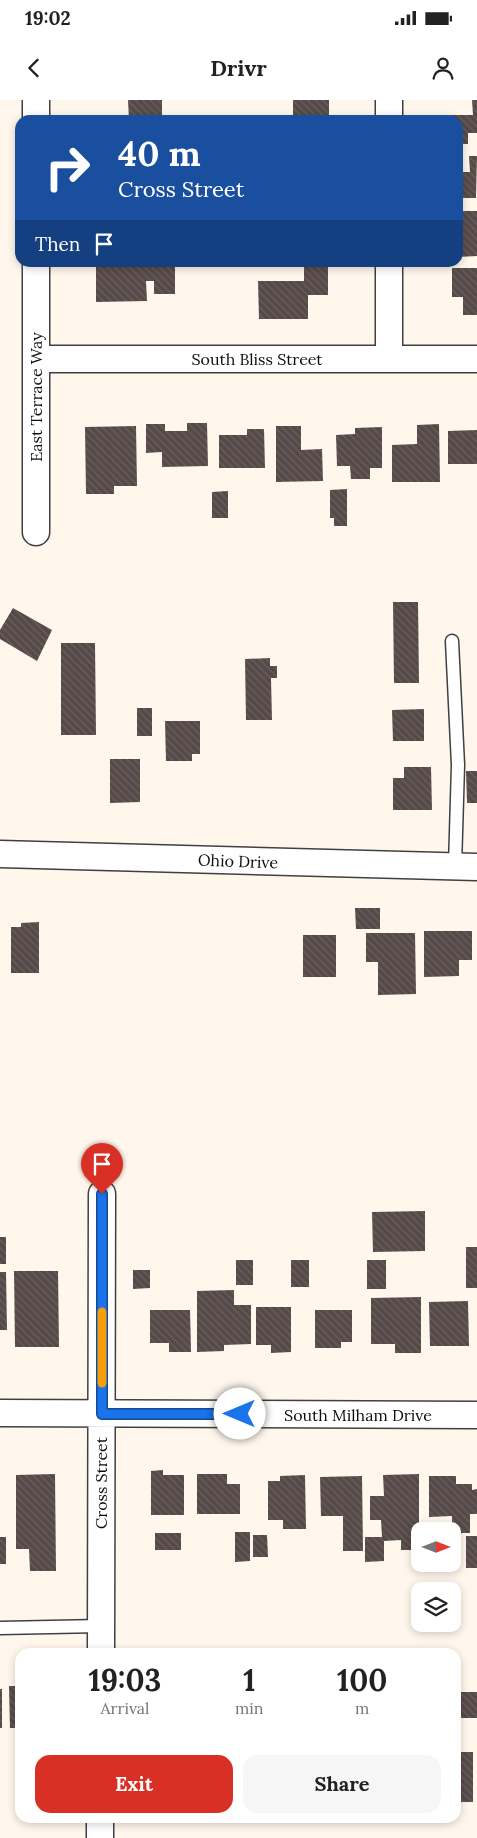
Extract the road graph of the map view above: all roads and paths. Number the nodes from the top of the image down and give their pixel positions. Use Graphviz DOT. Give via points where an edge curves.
graph roads {
  1 [pos="36,100"];
  2 [pos="389,100"];
  3 [pos="36,115"];
  4 [pos="389,115"];
  5 [pos="36,267"];
  6 [pos="389,267"];
  7 [pos="36,359"];
  8 [pos="389,359"];
  9 [pos="477,359"];
  10 [pos="36,532"];
  11 [pos="452,641"];
  12 [pos="0,854"];
  13 [pos="466,867"];
  14 [pos="102,1194"];
  15 [pos="0,1413"];
  16 [pos="102,1414"];
  17 [pos="477,1415"];
  18 [pos="101,1626"];
  19 [pos="0,1628"];
  20 [pos="100,1648"];
  21 [pos="100,1823"];
  22 [pos="100,1838"];
  1 -- 3 [label="street"];
  2 -- 4 [label="street"];
  5 -- 7 [label="street, East Terrace Way"];
  6 -- 8 [label="street"];
  7 -- 8 [label="street, South Bliss Street"];
  7 -- 10 [label="street, East Terrace Way"];
  8 -- 9 [label="street, South Bliss Street"];
  11 -- 13 [label="lane"];
  12 -- 13 [label="street, Ohio Drive"];
  14 -- 16 [label="street, Cross Street"];
  15 -- 16 [label="street, South Milham Drive"];
  16 -- 17 [label="street, South Milham Drive"];
  16 -- 18 [label="street, Cross Street"];
  18 -- 19 [label="lane"];
  18 -- 20 [label="street, Cross Street"];
  21 -- 22 [label="street"];
}
